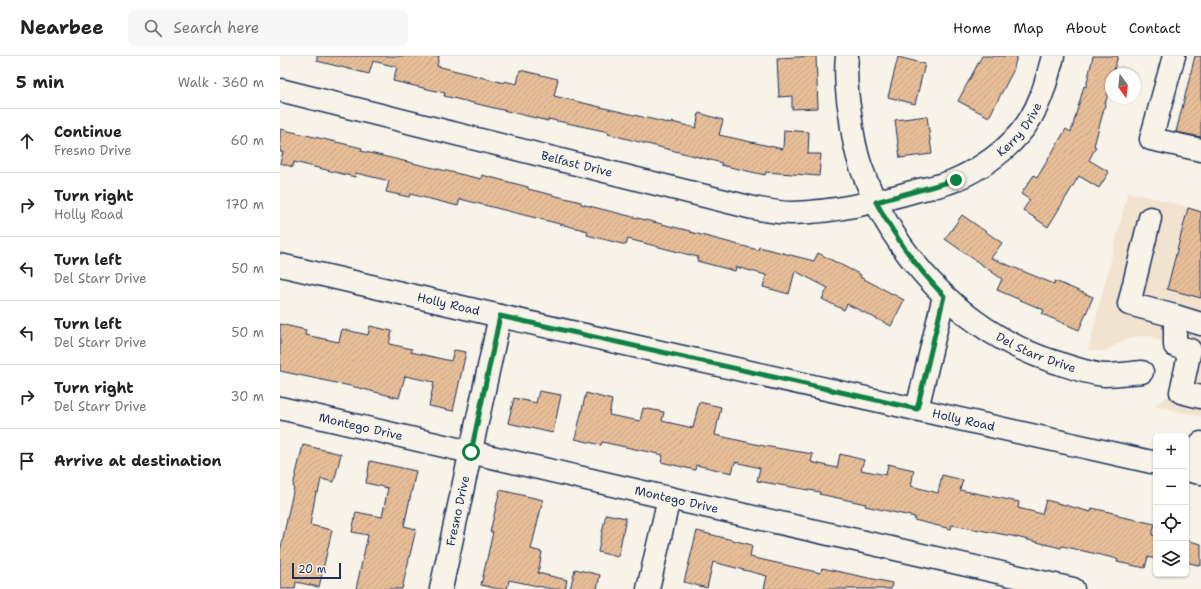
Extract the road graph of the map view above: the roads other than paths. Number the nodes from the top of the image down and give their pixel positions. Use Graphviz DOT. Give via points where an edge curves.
graph roads {
  1 [pos="847,56"];
  2 [pos="1053,56"];
  3 [pos="1174,56"];
  4 [pos="280,90"];
  5 [pos="1201,150"];
  6 [pos="876,202"];
  7 [pos="1150,218"];
  8 [pos="280,265"];
  9 [pos="944,296"];
  10 [pos="500,316"];
  11 [pos="1175,316"];
  12 [pos="1201,324"];
  13 [pos="1195,352"];
  14 [pos="1142,372"];
  15 [pos="1201,397"];
  16 [pos="280,408"];
  17 [pos="917,409"];
  18 [pos="1201,443"];
  19 [pos="471,452"];
  20 [pos="1153,462"];
  21 [pos="1194,472"];
  22 [pos="669,498"];
  23 [pos="441,589"];
  24 [pos="648,589"];
  25 [pos="1073,589"];
  1 -- 6 [label="street, Del Starr Drive" via="848,96 853,132 861,166"];
  2 -- 6 [label="street, Kerry Drive" via="1038,106 1005,150 956,180"];
  3 -- 5 [label="street" via="1151,139"];
  4 -- 6 [label="street, Belfast Drive" via="752,208 790,213 826,211"];
  6 -- 9 [label="street, Del Starr Drive" via="907,253"];
  7 -- 11 [label="street" via="1129,304"];
  8 -- 10 [label="street, Holly Road"];
  9 -- 14 [label="street, Del Starr Drive" via="984,328 1041,358 1076,369 1105,374"];
  9 -- 17 [label="street"];
  10 -- 17 [label="street, Holly Road"];
  10 -- 19 [label="street, Fresno Drive"];
  11 -- 12 [label="street"];
  11 -- 13 [label="street" via="1175,346"];
  13 -- 15 [label="street" via="1181,392"];
  16 -- 19 [label="street, Montego Drive"];
  17 -- 20 [label="street, Holly Road"];
  18 -- 21 [label="street"];
  19 -- 22 [label="street, Montego Drive"];
  19 -- 23 [label="street, Fresno Drive"];
  22 -- 24 [label="street"];
  22 -- 25 [label="street, Montego Drive"];
}
